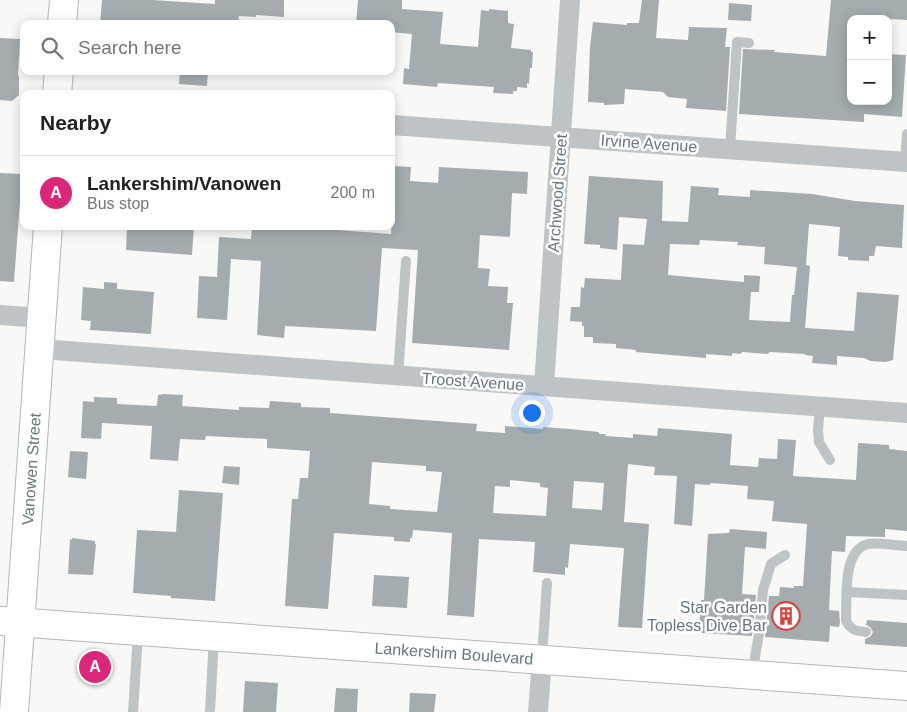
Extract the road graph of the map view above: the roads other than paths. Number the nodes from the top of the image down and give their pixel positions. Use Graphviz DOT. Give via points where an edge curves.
graph roads {
  1 [pos="64,0"];
  2 [pos="570,0"];
  3 [pos="62,20"];
  4 [pos="749,43"];
  5 [pos="59,75"];
  6 [pos="57,90"];
  7 [pos="395,125"];
  8 [pos="907,134"];
  9 [pos="561,137"];
  10 [pos="730,148"];
  11 [pos="906,162"];
  12 [pos="48,230"];
  13 [pos="406,261"];
  14 [pos="0,315"];
  15 [pos="42,318"];
  16 [pos="40,349"];
  17 [pos="398,376"];
  18 [pos="544,386"];
  19 [pos="820,406"];
  20 [pos="907,412"];
  21 [pos="830,460"];
  22 [pos="868,544"];
  23 [pos="907,546"];
  24 [pos="907,553"];
  25 [pos="785,555"];
  26 [pos="547,583"];
  27 [pos="847,592"];
  28 [pos="907,595"];
  29 [pos="10,622"];
  30 [pos="138,631"];
  31 [pos="866,632"];
  32 [pos="214,636"];
  33 [pos="542,659"];
  34 [pos="752,675"];
  35 [pos="907,686"];
  36 [pos="14,712"];
  37 [pos="133,712"];
  38 [pos="210,712"];
  39 [pos="538,712"];
  1 -- 3 [label="main road"];
  2 -- 9 [label="street, Archwood Street"];
  4 -- 10 [label="lane" via="737,42"];
  5 -- 6 [label="main road"];
  7 -- 9 [label="street, Irvine Avenue"];
  8 -- 11 [label="lane"];
  9 -- 10 [label="street, Irvine Avenue"];
  9 -- 18 [label="street, Archwood Street"];
  10 -- 11 [label="street, Irvine Avenue"];
  12 -- 15 [label="main road, Vanowen Street"];
  13 -- 17 [label="lane"];
  14 -- 15 [label="street"];
  15 -- 16 [label="main road, Vanowen Street"];
  16 -- 17 [label="street, Troost Avenue"];
  16 -- 29 [label="main road, Vanowen Street"];
  17 -- 18 [label="street, Troost Avenue"];
  18 -- 19 [label="street, Troost Avenue"];
  19 -- 20 [label="street, Troost Avenue"];
  19 -- 21 [label="lane" via="820,442"];
  22 -- 23 [label="lane"];
  22 -- 24 [label="lane" via="886,551"];
  22 -- 27 [label="lane" via="853,555 849,564"];
  25 -- 34 [label="lane" via="771,564 763,590"];
  26 -- 33 [label="lane"];
  27 -- 28 [label="lane"];
  27 -- 31 [label="lane" via="848,626"];
  29 -- 30 [label="main road, Lankershim Boulevard"];
  29 -- 36 [label="main road, Vanowen Street"];
  30 -- 32 [label="main road, Lankershim Boulevard"];
  30 -- 37 [label="lane"];
  32 -- 33 [label="main road, Lankershim Boulevard"];
  32 -- 38 [label="lane"];
  33 -- 34 [label="main road, Lankershim Boulevard"];
  33 -- 39 [label="street"];
  34 -- 35 [label="main road, Lankershim Boulevard"];
}
